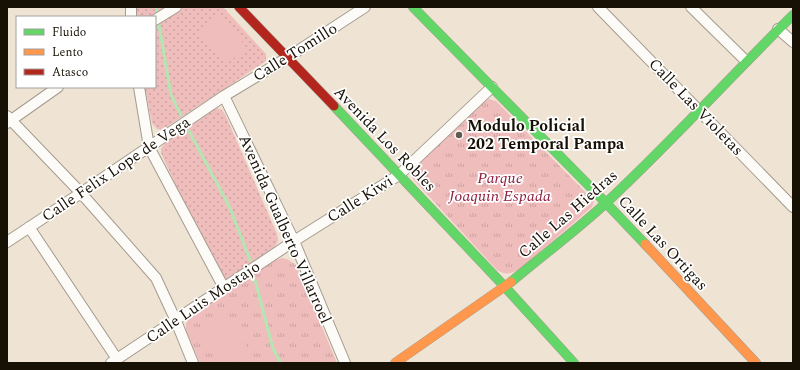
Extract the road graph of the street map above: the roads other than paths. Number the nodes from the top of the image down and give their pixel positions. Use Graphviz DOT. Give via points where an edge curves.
graph roads {
  1 [pos="176,7"];
  2 [pos="239,7"];
  3 [pos="365,7"];
  4 [pos="413,7"];
  5 [pos="598,7"];
  6 [pos="691,7"];
  7 [pos="793,15"];
  8 [pos="156,19"];
  9 [pos="778,29"];
  10 [pos="793,42"];
  11 [pos="287,58"];
  12 [pos="746,62"];
  13 [pos="492,87"];
  14 [pos="56,88"];
  15 [pos="139,88"];
  16 [pos="224,96"];
  17 [pos="700,111"];
  18 [pos="8,120"];
  19 [pos="149,147"];
  20 [pos="399,175"];
  21 [pos="81,193"];
  22 [pos="606,203"];
  23 [pos="793,207"];
  24 [pos="29,227"];
  25 [pos="294,241"];
  26 [pos="7,242"];
  27 [pos="505,287"];
  28 [pos="224,288"];
  29 [pos="176,321"];
  30 [pos="114,361"];
  31 [pos="572,362"];
  32 [pos="193,363"];
  33 [pos="345,363"];
  34 [pos="395,363"];
  35 [pos="756,363"];
  1 -- 8 [label="street"];
  2 -- 11 [label="street, Avenida Los Robles"];
  3 -- 11 [label="street, Calle Tomillo"];
  4 -- 13 [label="street, Calle Las Ortigas"];
  5 -- 17 [label="street, Calle Las Violetas"];
  6 -- 12 [label="street"];
  7 -- 9 [label="street, Calle Las Hiedras"];
  9 -- 10 [label="street"];
  9 -- 12 [label="street, Calle Las Hiedras"];
  11 -- 16 [label="street, Calle Tomillo"];
  11 -- 20 [label="street, Avenida Los Robles"];
  12 -- 17 [label="street, Calle Las Hiedras"];
  13 -- 20 [label="street, Calle Kiwi"];
  13 -- 22 [label="street, Calle Las Ortigas"];
  14 -- 18 [label="street"];
  15 -- 19 [label="street"];
  16 -- 19 [label="street, Calle Felix Lope de Vega"];
  16 -- 25 [label="street, Avenida Gualberto Villarroel"];
  17 -- 22 [label="street, Calle Las Hiedras"];
  17 -- 23 [label="street, Calle Las Violetas"];
  18 -- 21 [label="street"];
  19 -- 21 [label="street, Calle Felix Lope de Vega"];
  19 -- 28 [label="street"];
  20 -- 25 [label="street, Calle Kiwi"];
  20 -- 27 [label="street, Avenida Los Robles"];
  21 -- 24 [label="street, Calle Felix Lope de Vega"];
  21 -- 29 [label="street" via="156,278"];
  22 -- 27 [label="street, Calle Las Hiedras"];
  22 -- 35 [label="street, Calle Las Ortigas"];
  24 -- 26 [label="street, Calle Felix Lope de Vega"];
  24 -- 30 [label="street"];
  25 -- 28 [label="street, Calle Luis Mostajo"];
  25 -- 33 [label="street, Avenida Gualberto Villarroel"];
  27 -- 31 [label="street, Avenida Los Robles"];
  27 -- 34 [label="street, Calle Las Hiedras"];
  28 -- 29 [label="street, Calle Luis Mostajo"];
  29 -- 30 [label="street, Calle Luis Mostajo"];
  29 -- 32 [label="street"];
}
